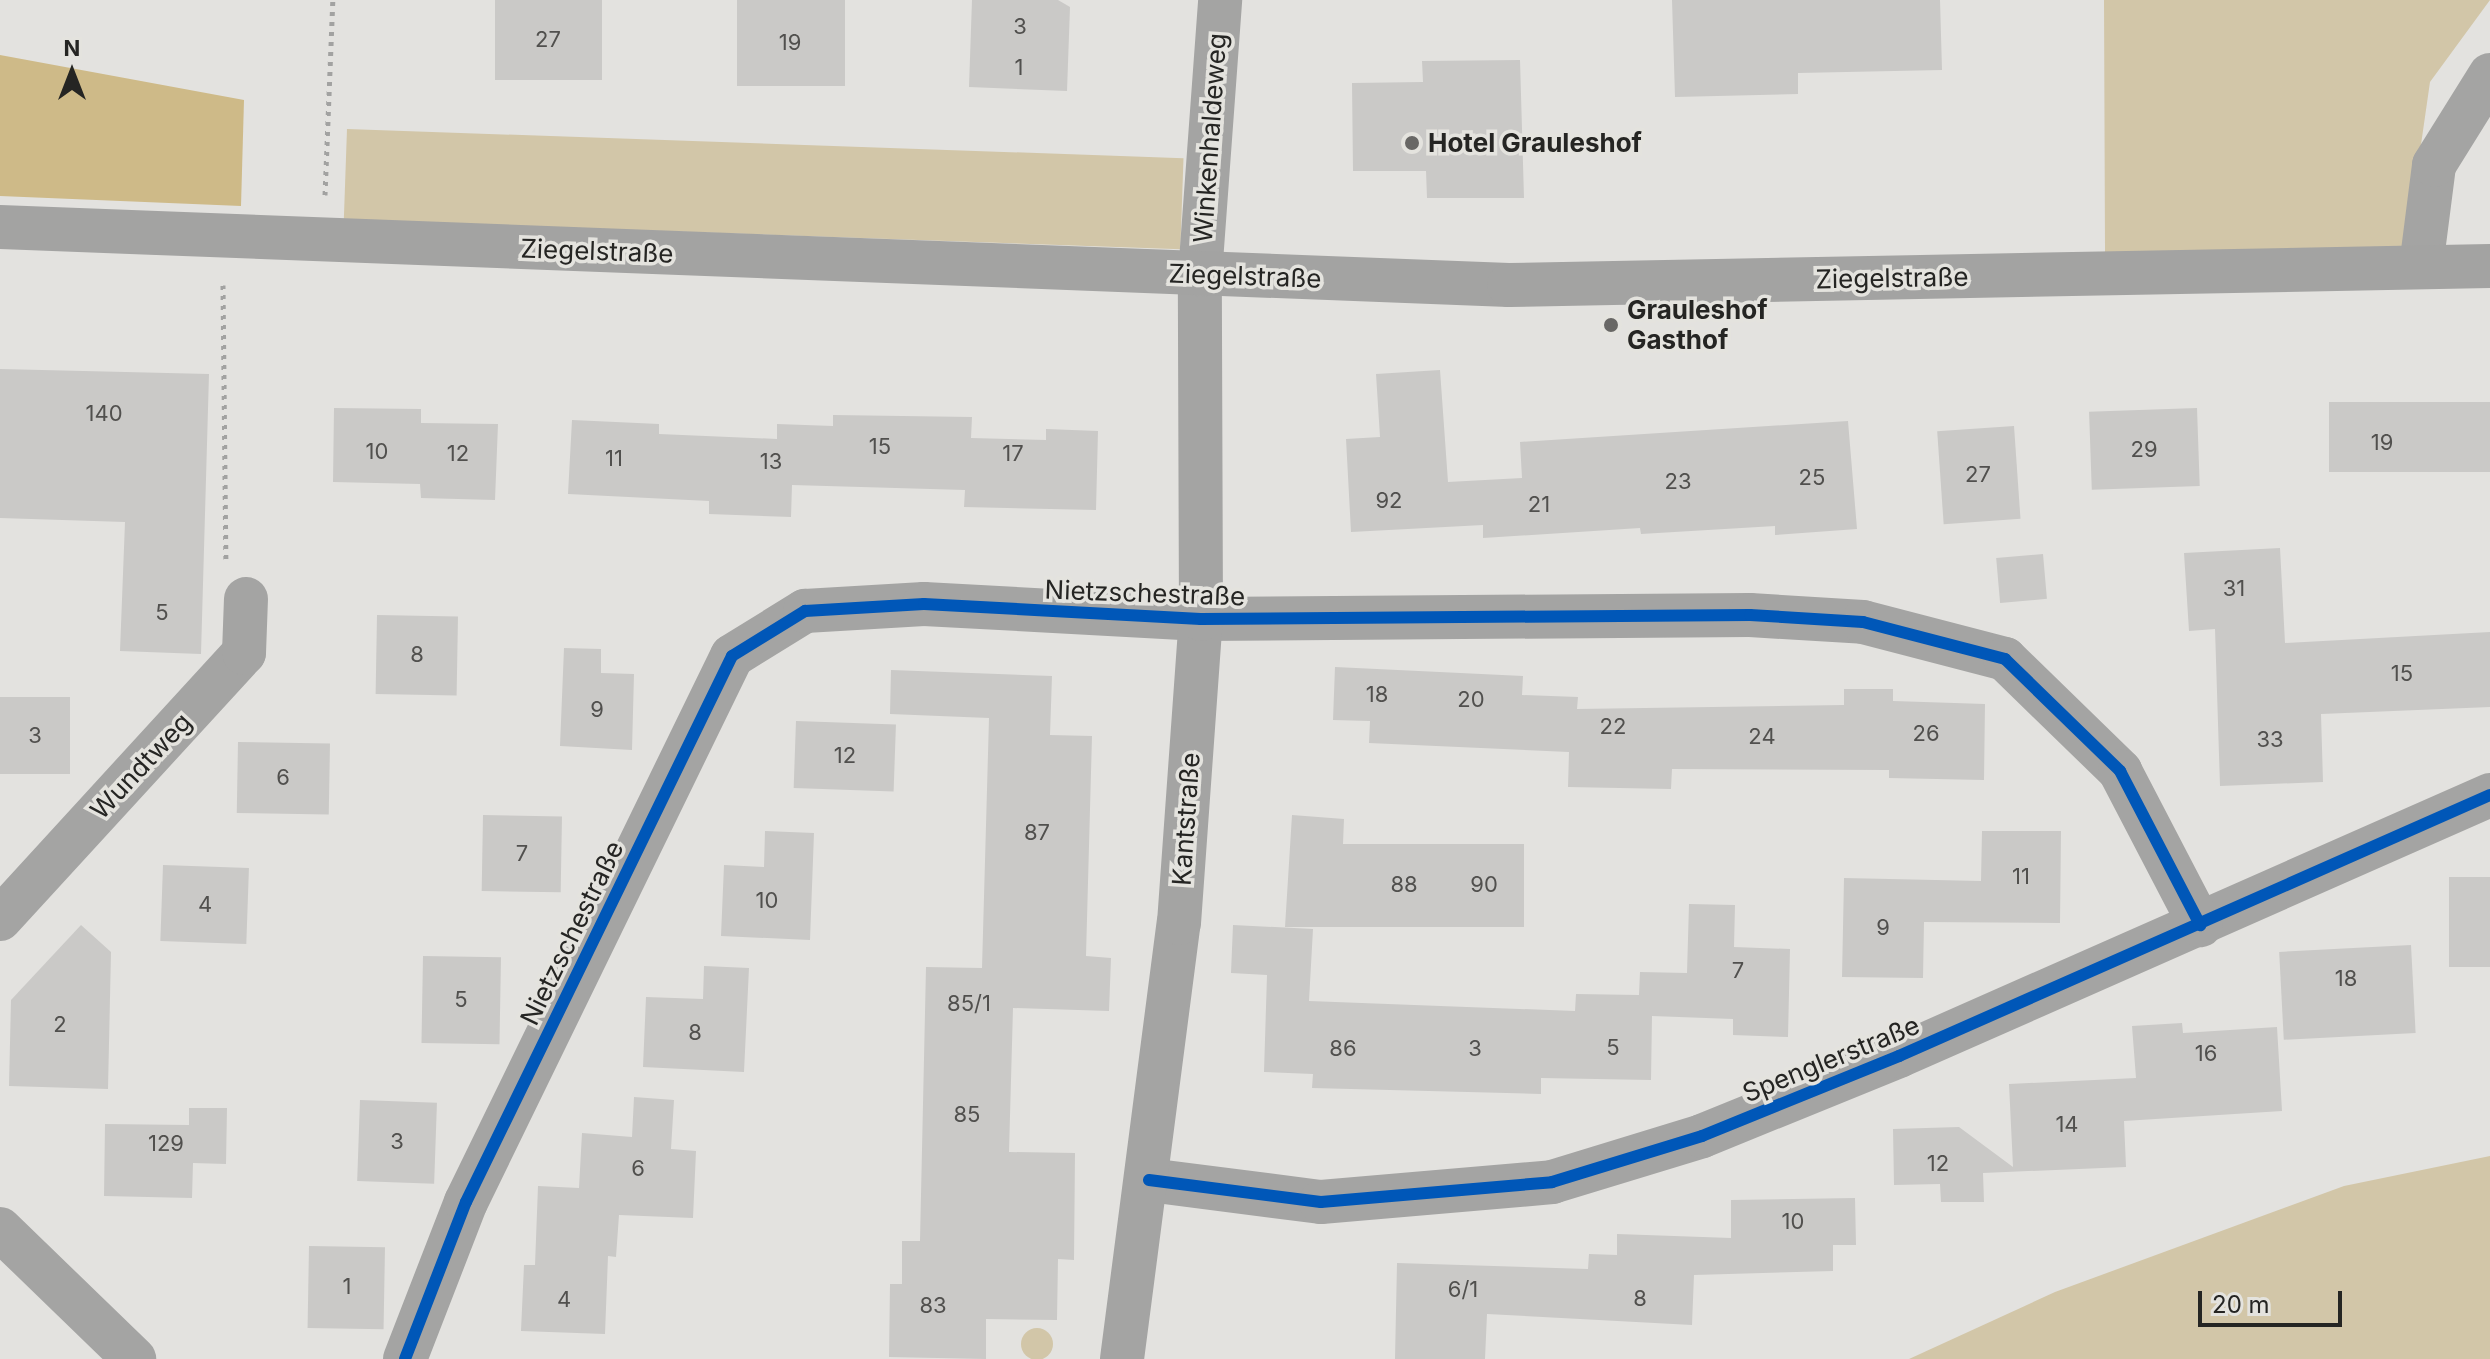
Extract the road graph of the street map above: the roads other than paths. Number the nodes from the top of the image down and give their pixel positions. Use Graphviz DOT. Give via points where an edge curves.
graph roads {
  1 [pos="1220,0"];
  2 [pos="2490,75"];
  3 [pos="0,227"];
  4 [pos="2490,266"];
  5 [pos="2421,267"];
  6 [pos="1200,275"];
  7 [pos="246,599"];
  8 [pos="1201,619"];
  9 [pos="2490,795"];
  10 [pos="0,919"];
  11 [pos="2200,925"];
  12 [pos="1149,1180"];
  13 [pos="0,1229"];
  14 [pos="134,1359"];
  15 [pos="405,1359"];
  16 [pos="1122,1359"];
  1 -- 6 [label="street, Winkenhaldeweg"];
  2 -- 5 [label="street" via="2434,165"];
  3 -- 6 [label="main road, Ziegelstraße"];
  4 -- 5 [label="main road, Ziegelstraße"];
  5 -- 6 [label="main road, Ziegelstraße" via="1509,285"];
  6 -- 8 [label="street, Kantstraße"];
  7 -- 10 [label="street, Wundtweg" via="244,653"];
  8 -- 11 [label="street, Nietzschestraße" via="1750,615 1863,622 2005,659 2120,771"];
  8 -- 12 [label="street, Kantstraße" via="1179,923"];
  8 -- 15 [label="street, Nietzschestraße" via="924,604 805,611 732,656 466,1202"];
  9 -- 11 [label="street, Spenglerstraße"];
  11 -- 12 [label="street, Spenglerstraße" via="1702,1136 1552,1182 1321,1202"];
  12 -- 16 [label="street, Kantstraße"];
  13 -- 14 [label="street"];
}
